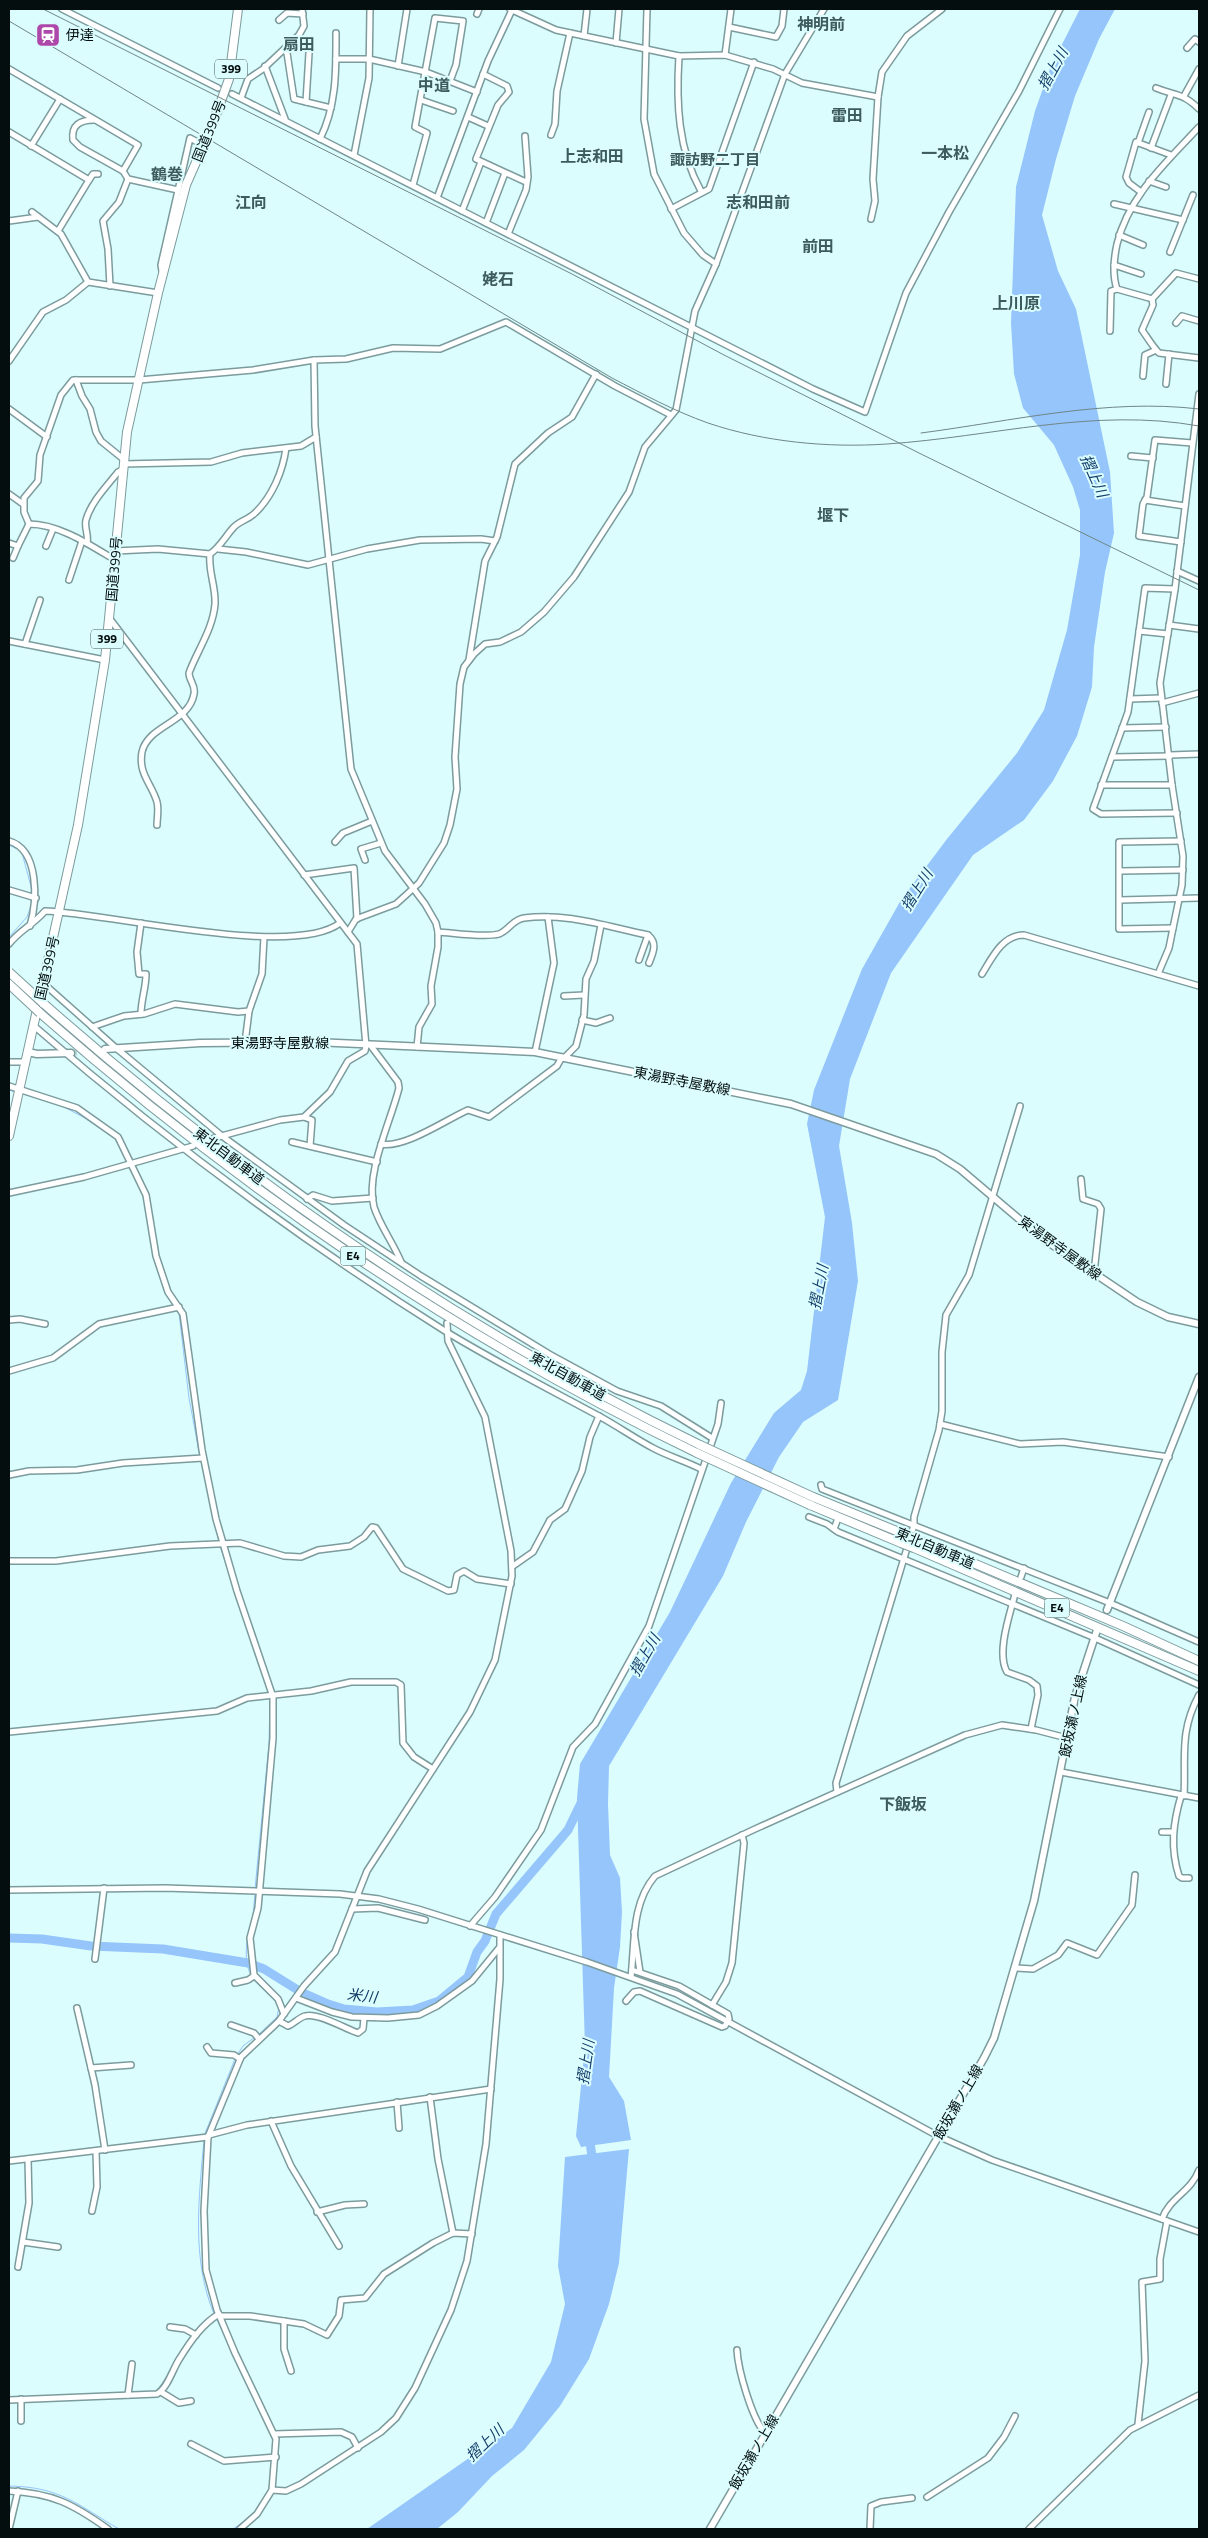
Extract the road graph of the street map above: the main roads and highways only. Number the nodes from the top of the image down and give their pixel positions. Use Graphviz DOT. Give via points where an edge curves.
graph roads {
  1 [pos="238,9"];
  2 [pos="9,972"];
  3 [pos="9,984"];
  4 [pos="104,1049"];
  5 [pos="28,1052"];
  6 [pos="68,1053"];
  7 [pos="9,1136"];
  8 [pos="1199,1324"];
  9 [pos="1199,1377"];
  10 [pos="812,1501"];
  11 [pos="1107,1610"];
  12 [pos="1097,1630"];
  13 [pos="1199,1661"];
  14 [pos="1199,1671"];
  15 [pos="710,2529"];
  1 -- 5 [label="highway, 国道399号 / 399, bridge" via="229,79 186,185 158,293 122,464 105,660 78,825"];
  2 -- 10 [label="highway, 東北自動車道 / E4, bridge" via="208,1142 340,1237 541,1362"];
  3 -- 10 [label="highway, 東北自動車道 / E4, bridge" via="192,1141 335,1245 536,1370 697,1453"];
  4 -- 8 [label="main road, 東湯野寺屋敷線" via="315,1042 535,1052 791,1104 936,1154 1039,1236 1094,1273 1153,1311 1172,1319"];
  5 -- 6 [label="main road"];
  5 -- 7 [label="highway, 国道399号 / 399"];
  9 -- 11 [label="main road"];
  10 -- 13 [label="highway, 東北自動車道 / E4, bridge" via="904,1534"];
  10 -- 14 [label="highway, 東北自動車道 / E4, bridge" via="901,1543"];
  12 -- 15 [label="main road, 飯坂瀬ノ上線" via="1079,1684 1034,1901 994,2038"];
}
